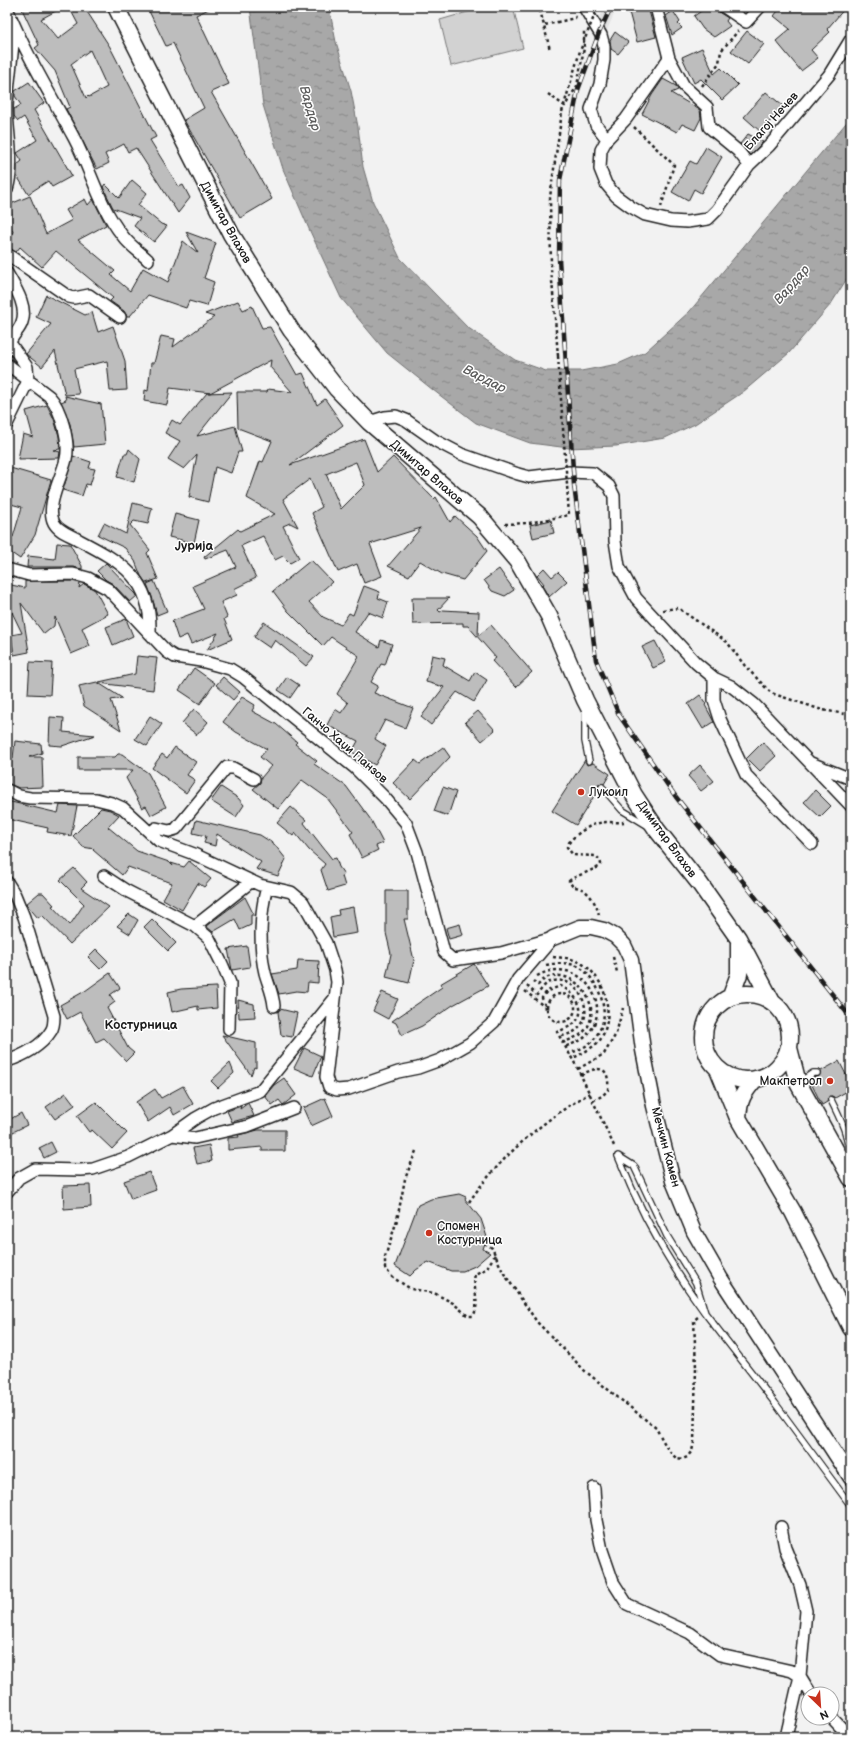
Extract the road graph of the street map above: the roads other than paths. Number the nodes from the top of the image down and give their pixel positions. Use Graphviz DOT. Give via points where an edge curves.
graph roads {
  1 [pos="116,7"];
  2 [pos="656,7"];
  3 [pos="724,7"];
  4 [pos="760,7"];
  5 [pos="7,8"];
  6 [pos="582,10"];
  7 [pos="14,25"];
  8 [pos="851,39"];
  9 [pos="669,58"];
  10 [pos="7,94"];
  11 [pos="607,139"];
  12 [pos="749,165"];
  13 [pos="7,189"];
  14 [pos="7,254"];
  15 [pos="148,260"];
  16 [pos="7,273"];
  17 [pos="120,317"];
  18 [pos="7,364"];
  19 [pos="28,380"];
  20 [pos="369,422"];
  21 [pos="7,424"];
  22 [pos="7,569"];
  23 [pos="150,634"];
  24 [pos="714,678"];
  25 [pos="585,700"];
  26 [pos="589,761"];
  27 [pos="808,762"];
  28 [pos="254,779"];
  29 [pos="851,779"];
  30 [pos="602,787"];
  31 [pos="7,790"];
  32 [pos="851,806"];
  33 [pos="658,830"];
  34 [pos="150,833"];
  35 [pos="812,844"];
  36 [pos="104,876"];
  37 [pos="252,881"];
  38 [pos="7,882"];
  39 [pos="267,887"];
  40 [pos="195,926"];
  41 [pos="553,938"];
  42 [pos="738,938"];
  43 [pos="731,996"];
  44 [pos="336,997"];
  45 [pos="771,1000"];
  46 [pos="274,1006"];
  47 [pos="229,1029"];
  48 [pos="789,1048"];
  49 [pos="7,1061"];
  50 [pos="718,1068"];
  51 [pos="772,1072"];
  52 [pos="817,1074"];
  53 [pos="755,1079"];
  54 [pos="798,1083"];
  55 [pos="831,1100"];
  56 [pos="294,1108"];
  57 [pos="738,1118"];
  58 [pos="172,1135"];
  59 [pos="849,1174"];
  60 [pos="7,1192"];
  61 [pos="705,1313"];
  62 [pos="851,1328"];
  63 [pos="851,1478"];
  64 [pos="594,1488"];
  65 [pos="851,1506"];
  66 [pos="781,1527"];
  67 [pos="800,1676"];
  68 [pos="806,1686"];
  69 [pos="840,1726"];
  70 [pos="786,1737"];
  71 [pos="850,1737"];
  1 -- 20 [label="main road, Димитар Влахов" via="231,234 295,335 337,389"];
  2 -- 9 [label="street, Благој Нечев"];
  3 -- 4 [label="street" via="746,22"];
  5 -- 7 [label="street"];
  6 -- 11 [label="street" via="601,36 604,46 600,84 591,109 596,126"];
  7 -- 10 [label="street"];
  7 -- 15 [label="street" via="78,145 113,223 123,237"];
  8 -- 12 [label="street, Благој Нечев" via="829,76 769,146"];
  9 -- 11 [label="street" via="626,119"];
  9 -- 12 [label="street, Благој Нечев" via="684,86 708,107 709,127 738,151"];
  10 -- 13 [label="street" via="10,166"];
  11 -- 12 [label="street" via="601,150 600,168 606,184 616,196 632,207 645,214 671,221 708,219"];
  14 -- 17 [label="street" via="69,297 89,295"];
  16 -- 19 [label="street" via="22,304 23,319 10,343 27,367"];
  18 -- 19 [label="street"];
  19 -- 21 [label="street"];
  19 -- 23 [label="street" via="55,402 62,423 67,454 51,512 52,519 62,531 111,558 132,573 145,594 149,607"];
  20 -- 24 [label="street" via="385,416 396,416 461,454 518,474 529,476 569,472 593,473 609,486 614,496 615,541 619,566 636,598 696,663"];
  20 -- 25 [label="main road, Димитар Влахов" via="487,525 518,562 542,604"];
  22 -- 23 [label="street" via="29,575 73,574 88,578 108,589"];
  23 -- 41 [label="street, Ганчо Хаџи Панзов" via="162,649 175,657 230,669 243,677 355,768 385,798 406,823 438,936 449,958 453,960 484,956"];
  24 -- 27 [label="street" via="731,686 754,704"];
  24 -- 35 [label="street" via="714,700 720,719 746,776"];
  25 -- 26 [label="lane" via="585,741"];
  25 -- 33 [label="main road, Димитар Влахов" via="631,788"];
  27 -- 29 [label="street"];
  27 -- 32 [label="street"];
  28 -- 34 [label="street" via="227,767 176,829 169,831 156,828"];
  30 -- 33 [label="lane" via="622,810"];
  31 -- 34 [label="street" via="30,798 96,799 112,803 123,808"];
  33 -- 42 [label="main road, Димитар Влахов"];
  34 -- 37 [label="street" via="159,841"];
  36 -- 40 [label="street" via="127,891"];
  37 -- 39 [label="street"];
  37 -- 40 [label="street"];
  38 -- 49 [label="street" via="24,917 54,1016 51,1032 37,1047"];
  39 -- 44 [label="street" via="290,892 303,902 326,943 333,963 337,982"];
  39 -- 46 [label="street" via="262,902 263,961"];
  40 -- 47 [label="street" via="208,938 230,982"];
  41 -- 44 [label="street" via="518,979 494,1022 482,1033 440,1060 349,1089 337,1090 329,1087 326,1077"];
  41 -- 63 [label="street, Мечкин Камен" via="580,927 591,927 604,930 624,945 631,960 643,1050 654,1106 673,1181 694,1232 721,1279"];
  42 -- 43 [label="main road" via="739,974"];
  42 -- 45 [label="main road, Димитар Влахов"];
  43 -- 45 [label="main road" via="744,993"];
  43 -- 50 [label="main road" via="716,1006 707,1021 704,1038 708,1055"];
  44 -- 58 [label="street" via="260,1091 214,1108"];
  45 -- 48 [label="main road" via="781,1009 788,1021 791,1034"];
  48 -- 51 [label="main road"];
  48 -- 54 [label="main road"];
  50 -- 53 [label="main road" via="729,1076 742,1080"];
  50 -- 57 [label="main road"];
  51 -- 53 [label="main road"];
  51 -- 54 [label="main road"];
  52 -- 54 [label="lane" via="813,1073"];
  53 -- 57 [label="main road" via="739,1103"];
  54 -- 59 [label="main road"];
  55 -- 59 [label="lane" via="846,1132"];
  56 -- 58 [label="street" via="248,1126 195,1138"];
  57 -- 62 [label="main road" via="792,1212"];
  58 -- 60 [label="street" via="128,1157 93,1168 34,1169 19,1178"];
  61 -- 61 [label="lane" via="696,1283 667,1236 634,1166 618,1156 632,1192 659,1242 686,1288"];
  61 -- 65 [label="lane"];
  64 -- 67 [label="street" via="596,1520 602,1550 613,1582 627,1604 690,1633 720,1655 782,1668"];
  66 -- 67 [label="street" via="785,1548 805,1601"];
  67 -- 68 [label="street"];
  67 -- 70 [label="street"];
  69 -- 71 [label="street"];
}
